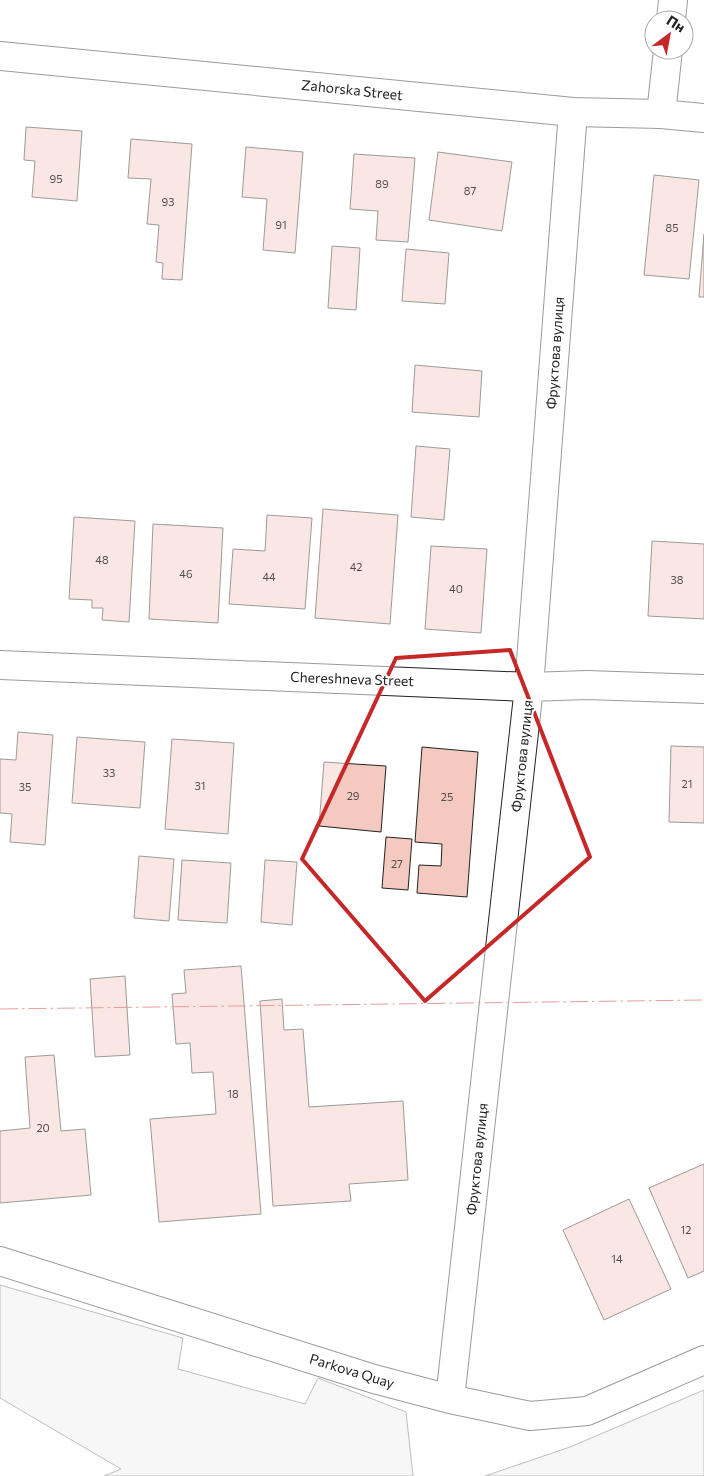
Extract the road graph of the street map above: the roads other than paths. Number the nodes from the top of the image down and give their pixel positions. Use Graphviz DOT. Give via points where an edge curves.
graph roads {
  1 [pos="0,56"];
  2 [pos="667,60"];
  3 [pos="573,112"];
  4 [pos="661,114"];
  5 [pos="704,118"];
  6 [pos="0,665"];
  7 [pos="530,686"];
  8 [pos="704,689"];
  9 [pos="0,1261"];
  10 [pos="704,1360"];
  11 [pos="450,1399"];
  1 -- 3 [label="street, Zahorska Street"];
  2 -- 4 [label="street"];
  3 -- 4 [label="street, Zahorska Street"];
  3 -- 7 [label="street, Фруктова вулиця"];
  4 -- 5 [label="street, Zahorska Street"];
  6 -- 7 [label="street, Chereshneva Street"];
  7 -- 8 [label="street, Chereshneva Street"];
  7 -- 11 [label="street, Фруктова вулиця"];
  9 -- 11 [label="street, Parkova Quay" via="374,1379"];
  10 -- 11 [label="street, Parkova Quay" via="587,1411 530,1416"];
}
